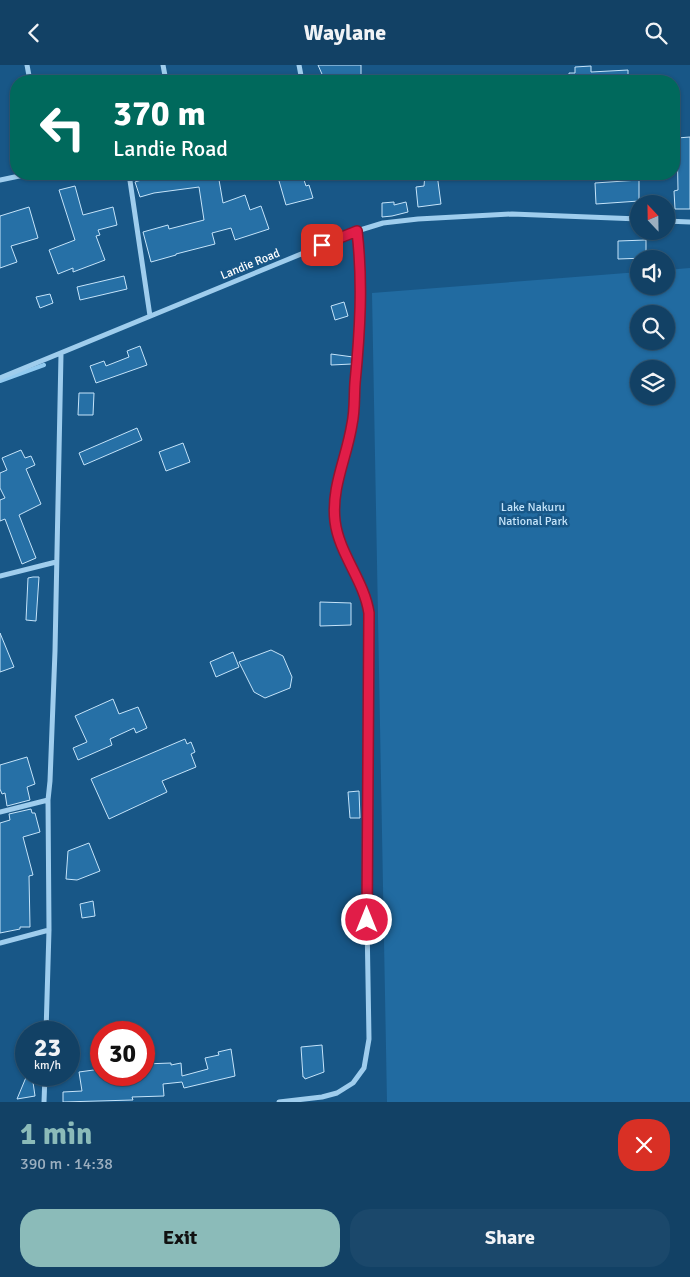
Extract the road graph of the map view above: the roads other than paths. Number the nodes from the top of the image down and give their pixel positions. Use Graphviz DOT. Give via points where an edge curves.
graph roads {
  1 [pos="131,180"];
  2 [pos="630,219"];
  3 [pos="675,221"];
  4 [pos="690,222"];
  5 [pos="357,231"];
  6 [pos="150,316"];
  7 [pos="61,354"];
  8 [pos="0,378"];
  9 [pos="56,562"];
  10 [pos="0,576"];
  11 [pos="48,800"];
  12 [pos="0,812"];
  13 [pos="49,930"];
  14 [pos="0,943"];
  15 [pos="46,1021"];
  16 [pos="45,1086"];
  17 [pos="44,1102"];
  18 [pos="279,1102"];
  1 -- 6 [label="street"];
  2 -- 5 [label="street, Landie Road" via="502,215 418,219 383,223"];
  3 -- 4 [label="street"];
  5 -- 6 [label="street, Landie Road"];
  5 -- 18 [label="street" via="361,263 359,343 352,425 337,481 335,520 369,613 369,1039 364,1068 352,1083 337,1093 322,1097"];
  6 -- 7 [label="street, Landie Road"];
  7 -- 8 [label="street, Landie Road"];
  7 -- 9 [label="street"];
  9 -- 10 [label="street"];
  9 -- 11 [label="street"];
  11 -- 12 [label="street"];
  11 -- 13 [label="street"];
  13 -- 14 [label="street"];
  13 -- 15 [label="street"];
  16 -- 17 [label="street"];
}
